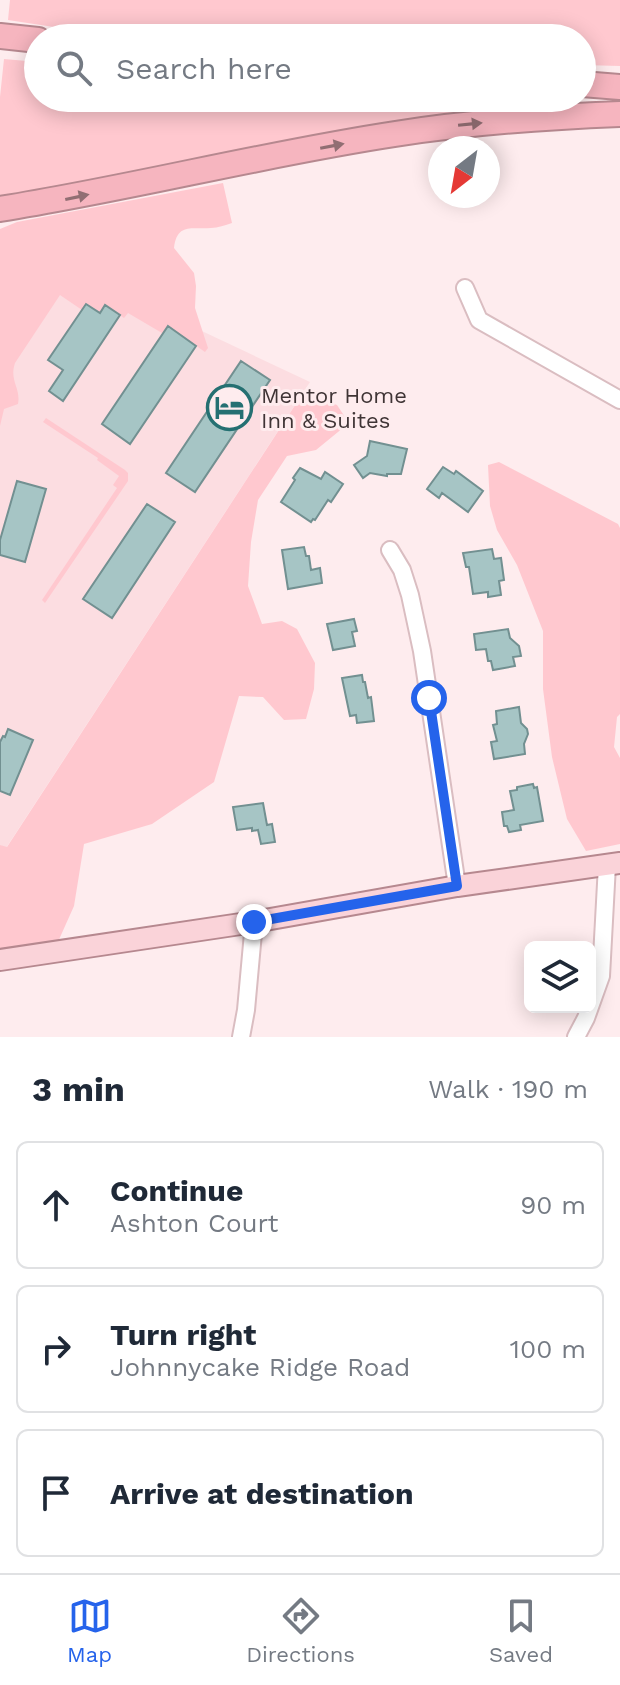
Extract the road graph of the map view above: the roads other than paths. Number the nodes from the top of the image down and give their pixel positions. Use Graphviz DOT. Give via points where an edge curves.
graph roads {
  1 [pos="0,36"];
  2 [pos="24,39"];
  3 [pos="596,85"];
  4 [pos="620,87"];
  5 [pos="620,114"];
  6 [pos="0,209"];
  7 [pos="465,288"];
  8 [pos="620,400"];
  9 [pos="390,550"];
  10 [pos="613,864"];
  11 [pos="457,886"];
  12 [pos="254,922"];
  13 [pos="0,960"];
  14 [pos="241,1037"];
  15 [pos="576,1037"];
  1 -- 2 [label="highway"];
  3 -- 4 [label="highway"];
  6 -- 5 [label="highway, one-way" via="393,134 501,120"];
  7 -- 8 [label="street" via="479,320"];
  9 -- 11 [label="street" via="402,570 415,616"];
  10 -- 11 [label="main road"];
  10 -- 15 [label="street" via="601,976"];
  11 -- 12 [label="main road"];
  12 -- 13 [label="main road"];
  12 -- 14 [label="street"];
}
